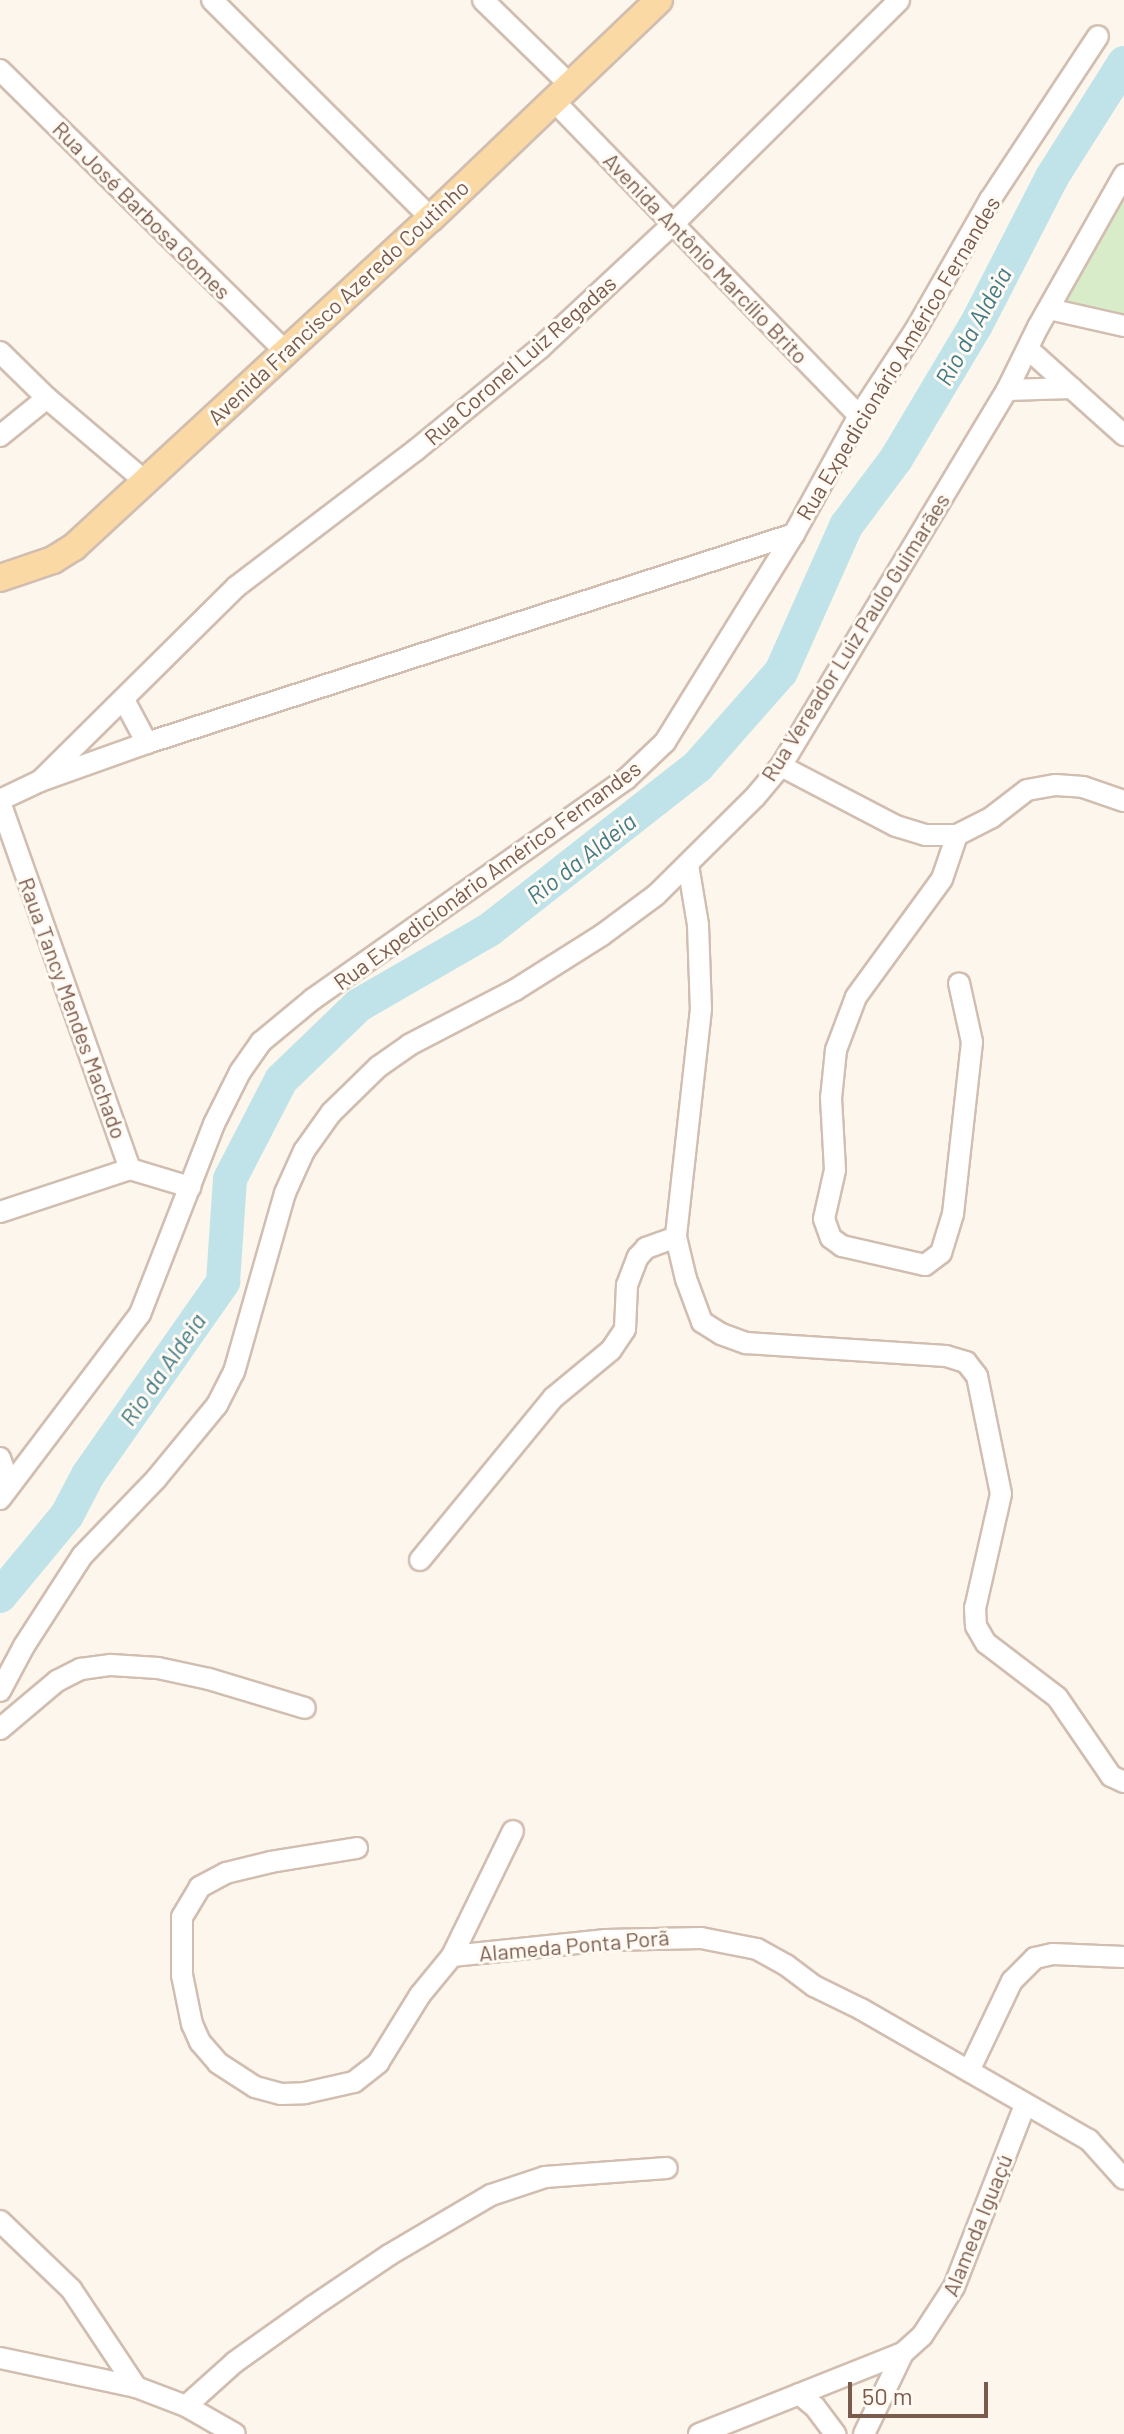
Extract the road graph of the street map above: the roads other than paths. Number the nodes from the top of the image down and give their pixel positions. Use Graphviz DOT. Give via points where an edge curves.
graph roads {
  1 [pos="212,0"];
  2 [pos="483,0"];
  3 [pos="659,0"];
  4 [pos="899,0"];
  5 [pos="1098,36"];
  6 [pos="0,70"];
  7 [pos="561,92"];
  8 [pos="1124,175"];
  9 [pos="431,218"];
  10 [pos="673,224"];
  11 [pos="1049,309"];
  12 [pos="1124,326"];
  13 [pos="1028,349"];
  14 [pos="284,350"];
  15 [pos="0,352"];
  16 [pos="1072,388"];
  17 [pos="1007,390"];
  18 [pos="47,398"];
  19 [pos="859,416"];
  20 [pos="1124,435"];
  21 [pos="0,436"];
  22 [pos="145,481"];
  23 [pos="794,534"];
  24 [pos="0,578"];
  25 [pos="124,700"];
  26 [pos="147,743"];
  27 [pos="781,766"];
  28 [pos="40,781"];
  29 [pos="0,801"];
  30 [pos="1124,801"];
  31 [pos="957,835"];
  32 [pos="688,865"];
  33 [pos="959,983"];
  34 [pos="130,1169"];
  35 [pos="190,1187"];
  36 [pos="0,1212"];
  37 [pos="676,1237"];
  38 [pos="0,1458"];
  39 [pos="4,1491"];
  40 [pos="420,1560"];
  41 [pos="0,1691"];
  42 [pos="305,1708"];
  43 [pos="0,1729"];
  44 [pos="1124,1782"];
  45 [pos="513,1831"];
  46 [pos="357,1848"];
  47 [pos="452,1956"];
  48 [pos="1124,1957"];
  49 [pos="969,2071"];
  50 [pos="1025,2105"];
  51 [pos="667,2168"];
  52 [pos="1124,2179"];
  53 [pos="0,2221"];
  54 [pos="903,2353"];
  55 [pos="0,2358"];
  56 [pos="136,2387"];
  57 [pos="799,2394"];
  58 [pos="186,2406"];
  59 [pos="235,2434"];
  60 [pos="699,2434"];
  61 [pos="835,2434"];
  62 [pos="864,2434"];
  1 -- 9 [label="street"];
  2 -- 7 [label="street, Avenida Antônio Marcílio Brito"];
  3 -- 7 [label="main road, Avenida Francisco Azeredo Coutinho"];
  4 -- 10 [label="street, Rua Coronel Luiz Regadas"];
  5 -- 19 [label="street, Rua Expedicionário Américo Fernandes" via="990,200"];
  6 -- 14 [label="street, Rua José Barbosa Gomes"];
  7 -- 9 [label="main road, Avenida Francisco Azeredo Coutinho"];
  7 -- 10 [label="street, Avenida Antônio Marcílio Brito"];
  8 -- 11 [label="street, Rua Vereador Luiz Paulo Guimarães"];
  9 -- 14 [label="main road, Avenida Francisco Azeredo Coutinho"];
  10 -- 19 [label="street, Avenida Antônio Marcílio Brito"];
  10 -- 25 [label="street, Rua Coronel Luiz Regadas" via="540,348 236,587"];
  11 -- 12 [label="street"];
  11 -- 13 [label="street, Rua Vereador Luiz Paulo Guimarães"];
  13 -- 16 [label="street"];
  13 -- 17 [label="street, Rua Vereador Luiz Paulo Guimarães"];
  14 -- 22 [label="main road, Avenida Francisco Azeredo Coutinho"];
  15 -- 18 [label="street"];
  16 -- 17 [label="street"];
  16 -- 20 [label="street"];
  17 -- 27 [label="street, Rua Vereador Luiz Paulo Guimarães"];
  18 -- 21 [label="street"];
  18 -- 22 [label="street"];
  19 -- 23 [label="street, Rua Expedicionário Américo Fernandes"];
  22 -- 24 [label="main road, Avenida Francisco Azeredo Coutinho" via="74,547"];
  23 -- 26 [label="street, Rua Coronel Luiz Regadas"];
  23 -- 35 [label="street, Rua Expedicionário Américo Fernandes" via="685,713 643,764 313,999 261,1042 228,1096"];
  25 -- 26 [label="street"];
  25 -- 28 [label="street, Rua Coronel Luiz Regadas"];
  26 -- 28 [label="street, Rua Coronel Luiz Regadas"];
  27 -- 31 [label="street" via="896,826 925,835"];
  27 -- 32 [label="street, Rua Vereador Luiz Paulo Guimarães"];
  28 -- 29 [label="street, Rua Coronel Luiz Regadas"];
  29 -- 34 [label="street, Raua Tancy Mendes Machado"];
  30 -- 31 [label="street" via="1083,787 1027,790"];
  31 -- 33 [label="street" via="942,879 856,997 836,1050 831,1098 835,1170 824,1219 825,1230 842,1246 925,1265 941,1253 953,1214 972,1042"];
  32 -- 37 [label="street" via="698,925 701,1009"];
  32 -- 41 [label="street, Rua Vereador Luiz Paulo Guimarães" via="602,935 515,990 409,1045 331,1113 304,1151 285,1193 234,1372 217,1405 82,1556"];
  34 -- 35 [label="street"];
  34 -- 36 [label="street"];
  35 -- 39 [label="street, Rua Expedicionário Américo Fernandes" via="140,1314"];
  37 -- 40 [label="street" via="646,1248 638,1257 627,1285 625,1329 611,1350 553,1398"];
  37 -- 44 [label="street" via="702,1322 721,1334 746,1343 946,1356 966,1362 977,1376 1001,1494 975,1608 976,1626 986,1643 1057,1697 1111,1776"];
  38 -- 39 [label="street"];
  42 -- 43 [label="street" via="158,1668 111,1665 81,1669 57,1681"];
  45 -- 47 [label="street"];
  46 -- 47 [label="street, Alameda Ponta Porã" via="226,1873 200,1887 190,1900 179,1937 185,2000 200,2042 218,2063 238,2078 281,2094 337,2089 354,2082 378,2063 420,1995"];
  47 -- 49 [label="street, Alameda Ponta Porã" via="674,1936 727,1942 757,1949"];
  48 -- 49 [label="street" via="1035,1958 1012,1981"];
  49 -- 50 [label="street, Alameda Ponta Porã"];
  50 -- 52 [label="street, Alameda Ponta Porã" via="1089,2140"];
  50 -- 54 [label="street, Alameda Iguaçú" via="954,2287 935,2319"];
  51 -- 58 [label="street" via="545,2177 491,2195 312,2307 235,2362"];
  53 -- 56 [label="street" via="71,2289"];
  54 -- 57 [label="street, Alameda Iguaçú"];
  54 -- 62 [label="street"];
  55 -- 56 [label="street"];
  56 -- 58 [label="street"];
  57 -- 60 [label="street, Alameda Iguaçú"];
  57 -- 61 [label="street"];
  58 -- 59 [label="street"];
}
